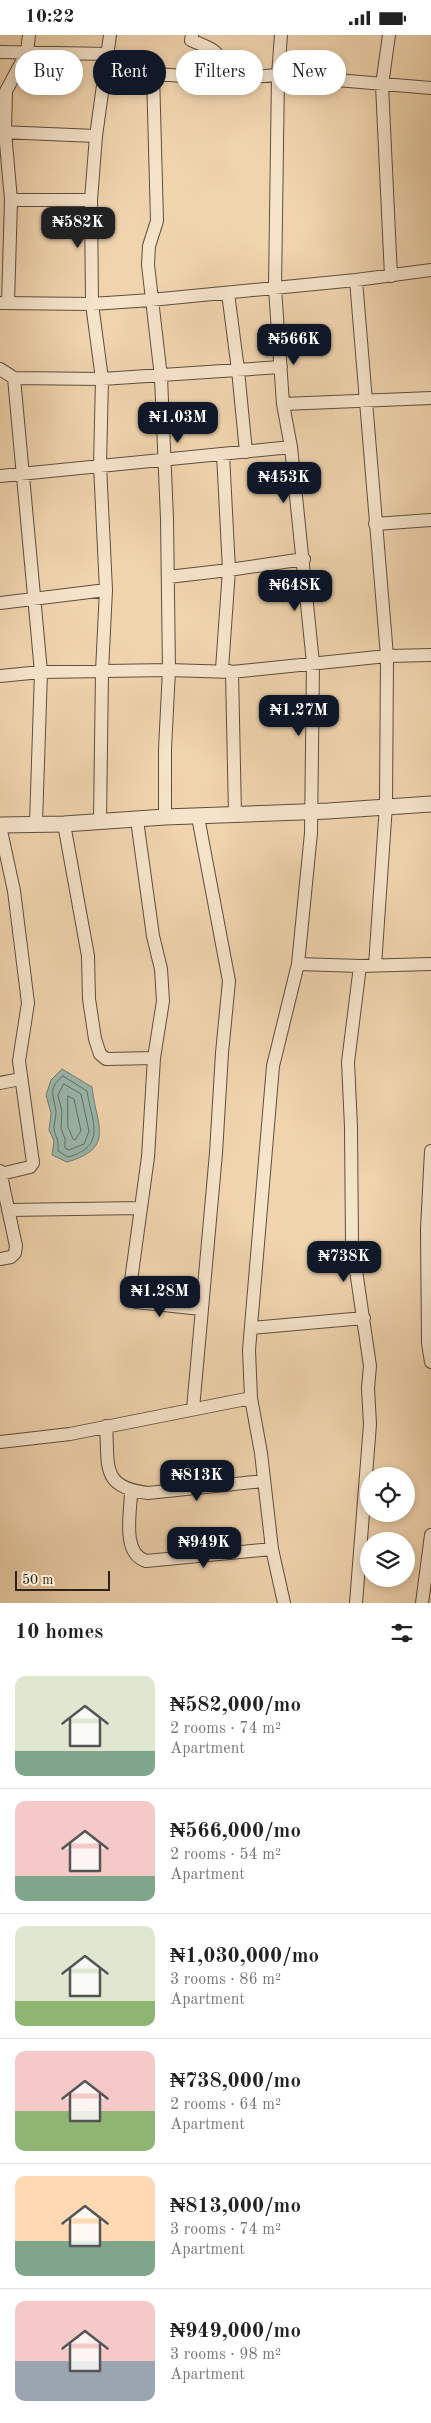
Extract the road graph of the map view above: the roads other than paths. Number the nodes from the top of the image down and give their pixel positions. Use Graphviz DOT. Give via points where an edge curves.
graph roads {
  1 [pos="28,35"];
  2 [pos="110,35"];
  3 [pos="192,35"];
  4 [pos="281,35"];
  5 [pos="389,35"];
  6 [pos="27,50"];
  7 [pos="109,50"];
  8 [pos="213,50"];
  9 [pos="280,50"];
  10 [pos="0,52"];
  11 [pos="15,52"];
  12 [pos="15,72"];
  13 [pos="346,82"];
  14 [pos="382,85"];
  15 [pos="431,88"];
  16 [pos="3,91"];
  17 [pos="102,95"];
  18 [pos="154,95"];
  19 [pos="278,95"];
  20 [pos="3,132"];
  21 [pos="96,136"];
  22 [pos="11,200"];
  23 [pos="91,200"];
  24 [pos="431,270"];
  25 [pos="391,275"];
  26 [pos="356,280"];
  27 [pos="275,288"];
  28 [pos="228,293"];
  29 [pos="150,300"];
  30 [pos="4,303"];
  31 [pos="92,304"];
  32 [pos="281,367"];
  33 [pos="0,369"];
  34 [pos="238,370"];
  35 [pos="161,377"];
  36 [pos="14,378"];
  37 [pos="102,379"];
  38 [pos="431,398"];
  39 [pos="366,401"];
  40 [pos="283,404"];
  41 [pos="291,447"];
  42 [pos="246,453"];
  43 [pos="223,455"];
  44 [pos="164,458"];
  45 [pos="100,465"];
  46 [pos="22,473"];
  47 [pos="0,475"];
  48 [pos="431,520"];
  49 [pos="375,524"];
  50 [pos="304,559"];
  51 [pos="229,570"];
  52 [pos="168,577"];
  53 [pos="106,590"];
  54 [pos="33,599"];
  55 [pos="0,603"];
  56 [pos="431,655"];
  57 [pos="387,656"];
  58 [pos="313,663"];
  59 [pos="169,670"];
  60 [pos="102,671"];
  61 [pos="40,672"];
  62 [pos="232,672"];
  63 [pos="0,676"];
  64 [pos="431,804"];
  65 [pos="386,805"];
  66 [pos="311,812"];
  67 [pos="235,815"];
  68 [pos="165,817"];
  69 [pos="198,817"];
  70 [pos="137,820"];
  71 [pos="100,821"];
  72 [pos="36,823"];
  73 [pos="64,824"];
  74 [pos="0,825"];
  75 [pos="298,964"];
  76 [pos="431,964"];
  77 [pos="375,965"];
  78 [pos="360,966"];
  79 [pos="154,1058"];
  80 [pos="20,1079"];
  81 [pos="0,1083"];
  82 [pos="431,1151"];
  83 [pos="0,1172"];
  84 [pos="141,1208"];
  85 [pos="8,1210"];
  86 [pos="429,1229"];
  87 [pos="0,1259"];
  88 [pos="201,1309"];
  89 [pos="364,1318"];
  90 [pos="251,1327"];
  91 [pos="431,1362"];
  92 [pos="252,1398"];
  93 [pos="193,1409"];
  94 [pos="106,1427"];
  95 [pos="0,1442"];
  96 [pos="263,1481"];
  97 [pos="131,1491"];
  98 [pos="431,1535"];
  99 [pos="272,1549"];
  100 [pos="284,1603"];
  101 [pos="356,1603"];
  102 [pos="422,1603"];
  1 -- 6 [label="street"];
  2 -- 7 [label="street"];
  3 -- 8 [label="street" via="192,40"];
  4 -- 9 [label="street"];
  5 -- 14 [label="street"];
  10 -- 11 [label="street"];
  12 -- 16 [label="street"];
  13 -- 14 [label="street"];
  14 -- 15 [label="street"];
  14 -- 25 [label="street"];
  16 -- 20 [label="street"];
  17 -- 21 [label="street"];
  18 -- 29 [label="street" via="157,221 149,256"];
  19 -- 27 [label="street"];
  20 -- 21 [label="street"];
  20 -- 22 [label="street"];
  21 -- 23 [label="street"];
  22 -- 23 [label="street"];
  22 -- 30 [label="street"];
  23 -- 31 [label="street"];
  24 -- 25 [label="street"];
  25 -- 26 [label="street"];
  26 -- 27 [label="street"];
  26 -- 39 [label="street"];
  27 -- 28 [label="street"];
  27 -- 32 [label="street"];
  28 -- 29 [label="street"];
  28 -- 34 [label="street"];
  29 -- 31 [label="street"];
  29 -- 35 [label="street"];
  30 -- 31 [label="street"];
  31 -- 37 [label="street"];
  32 -- 34 [label="street"];
  32 -- 40 [label="street"];
  33 -- 36 [label="street"];
  34 -- 35 [label="street"];
  34 -- 42 [label="street"];
  35 -- 37 [label="street"];
  35 -- 44 [label="street"];
  36 -- 37 [label="street"];
  36 -- 46 [label="street"];
  37 -- 45 [label="street"];
  38 -- 39 [label="street"];
  39 -- 40 [label="street"];
  39 -- 49 [label="street"];
  40 -- 41 [label="street"];
  41 -- 42 [label="street"];
  41 -- 50 [label="street"];
  42 -- 43 [label="street"];
  43 -- 44 [label="street"];
  43 -- 51 [label="street"];
  44 -- 45 [label="street"];
  44 -- 52 [label="street"];
  45 -- 46 [label="street"];
  45 -- 53 [label="street"];
  46 -- 47 [label="street"];
  46 -- 54 [label="street"];
  48 -- 49 [label="street"];
  49 -- 57 [label="street"];
  50 -- 51 [label="street"];
  50 -- 58 [label="street"];
  51 -- 52 [label="street"];
  51 -- 62 [label="street" via="222,669"];
  52 -- 59 [label="street"];
  53 -- 54 [label="street"];
  53 -- 60 [label="street"];
  54 -- 55 [label="street"];
  54 -- 61 [label="street"];
  56 -- 57 [label="street"];
  57 -- 58 [label="street"];
  57 -- 65 [label="street"];
  58 -- 62 [label="street"];
  58 -- 66 [label="street"];
  59 -- 60 [label="street"];
  59 -- 62 [label="street"];
  59 -- 68 [label="street"];
  60 -- 61 [label="street"];
  60 -- 71 [label="street"];
  61 -- 63 [label="street"];
  61 -- 72 [label="street"];
  62 -- 67 [label="street"];
  64 -- 65 [label="street"];
  65 -- 66 [label="street"];
  65 -- 77 [label="street"];
  66 -- 67 [label="street"];
  66 -- 75 [label="street"];
  67 -- 69 [label="street"];
  68 -- 69 [label="street"];
  68 -- 70 [label="street"];
  69 -- 88 [label="street" via="229,981"];
  70 -- 71 [label="street"];
  70 -- 79 [label="street" via="153,936 161,969 162,1001"];
  71 -- 73 [label="street"];
  72 -- 73 [label="street"];
  72 -- 74 [label="street"];
  73 -- 79 [label="street" via="88,956 89,999 100,1054 106,1059"];
  74 -- 80 [label="street" via="14,891 28,1003 19,1061"];
  75 -- 78 [label="street"];
  75 -- 90 [label="street" via="273,1066"];
  76 -- 77 [label="street"];
  77 -- 78 [label="street"];
  78 -- 89 [label="street" via="348,1062 352,1243"];
  79 -- 84 [label="street" via="148,1157"];
  80 -- 81 [label="street"];
  80 -- 83 [label="street" via="33,1163 30,1167"];
  82 -- 86 [label="street"];
  83 -- 85 [label="street"];
  84 -- 85 [label="street"];
  84 -- 88 [label="street" via="129,1295 136,1302"];
  85 -- 87 [label="street" via="15,1253"];
  86 -- 91 [label="street" via="428,1343"];
  88 -- 93 [label="street"];
  89 -- 90 [label="street"];
  89 -- 101 [label="street" via="370,1366 370,1424"];
  90 -- 92 [label="street"];
  92 -- 93 [label="street"];
  92 -- 96 [label="street"];
  93 -- 94 [label="street"];
  94 -- 95 [label="street"];
  94 -- 97 [label="street" via="109,1475 117,1484"];
  96 -- 97 [label="street" via="148,1493"];
  96 -- 99 [label="street"];
  97 -- 99 [label="street" via="130,1541 139,1559 146,1561"];
  98 -- 102 [label="street"];
  99 -- 100 [label="street"];
}
